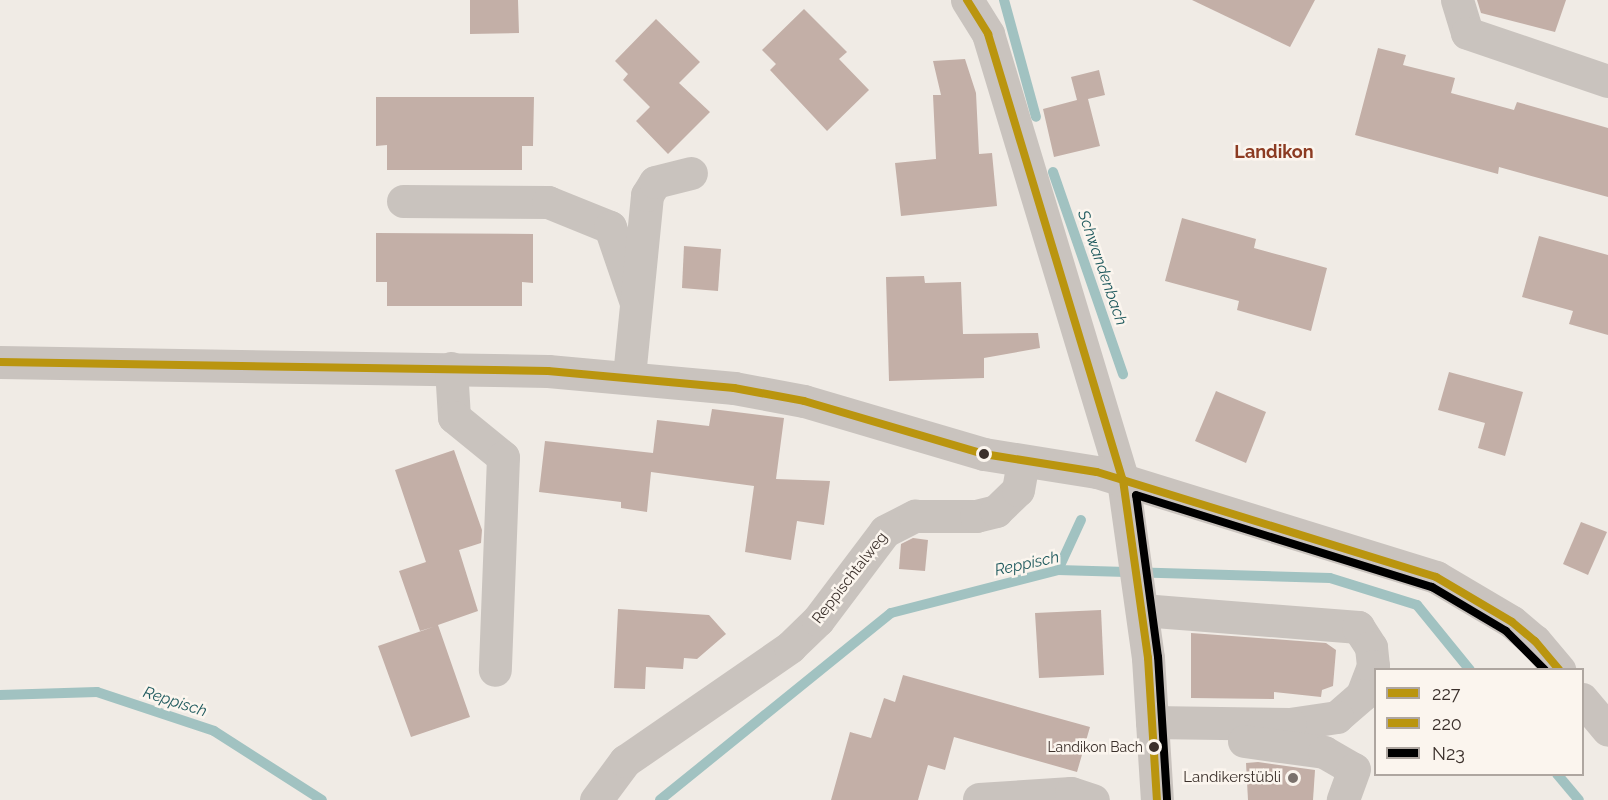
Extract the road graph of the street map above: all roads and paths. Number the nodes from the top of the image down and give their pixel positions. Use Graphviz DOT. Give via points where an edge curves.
graph roads {
  1 [pos="967,0"];
  2 [pos="1457,0"];
  3 [pos="1608,81"];
  4 [pos="691,173"];
  5 [pos="403,201"];
  6 [pos="636,303"];
  7 [pos="0,362"];
  8 [pos="451,368"];
  9 [pos="629,376"];
  10 [pos="1023,461"];
  11 [pos="1123,480"];
  12 [pos="1142,604"];
  13 [pos="1558,668"];
  14 [pos="495,670"];
  15 [pos="1584,701"];
  16 [pos="1153,730"];
  17 [pos="1608,730"];
  18 [pos="598,795"];
  19 [pos="979,799"];
  20 [pos="1093,800"];
  21 [pos="1157,800"];
  22 [pos="1343,800"];
  1 -- 11 [label="street" via="988,34"];
  2 -- 3 [label="street" via="1467,33"];
  4 -- 6 [label="street" via="655,182 647,195"];
  5 -- 6 [label="street" via="548,202 610,227"];
  6 -- 9 [label="street"];
  7 -- 8 [label="street"];
  8 -- 9 [label="street"];
  8 -- 14 [label="street" via="454,417 502,457"];
  9 -- 10 [label="street" via="804,401 984,454"];
  10 -- 11 [label="street"];
  10 -- 18 [label="street, Reppischtalweg" via="1018,490 996,511 976,516 915,516 885,531 818,620 790,647 625,761"];
  11 -- 12 [label="street"];
  11 -- 13 [label="street" via="1436,577 1512,622"];
  12 -- 16 [label="street"];
  12 -- 16 [label="street" via="1358,627 1371,647 1373,666 1362,695 1337,717 1290,724"];
  15 -- 17 [label="street"];
  16 -- 21 [label="street"];
  16 -- 22 [label="street" via="1324,752 1354,769"];
  19 -- 20 [label="street" via="1071,793"];
}
